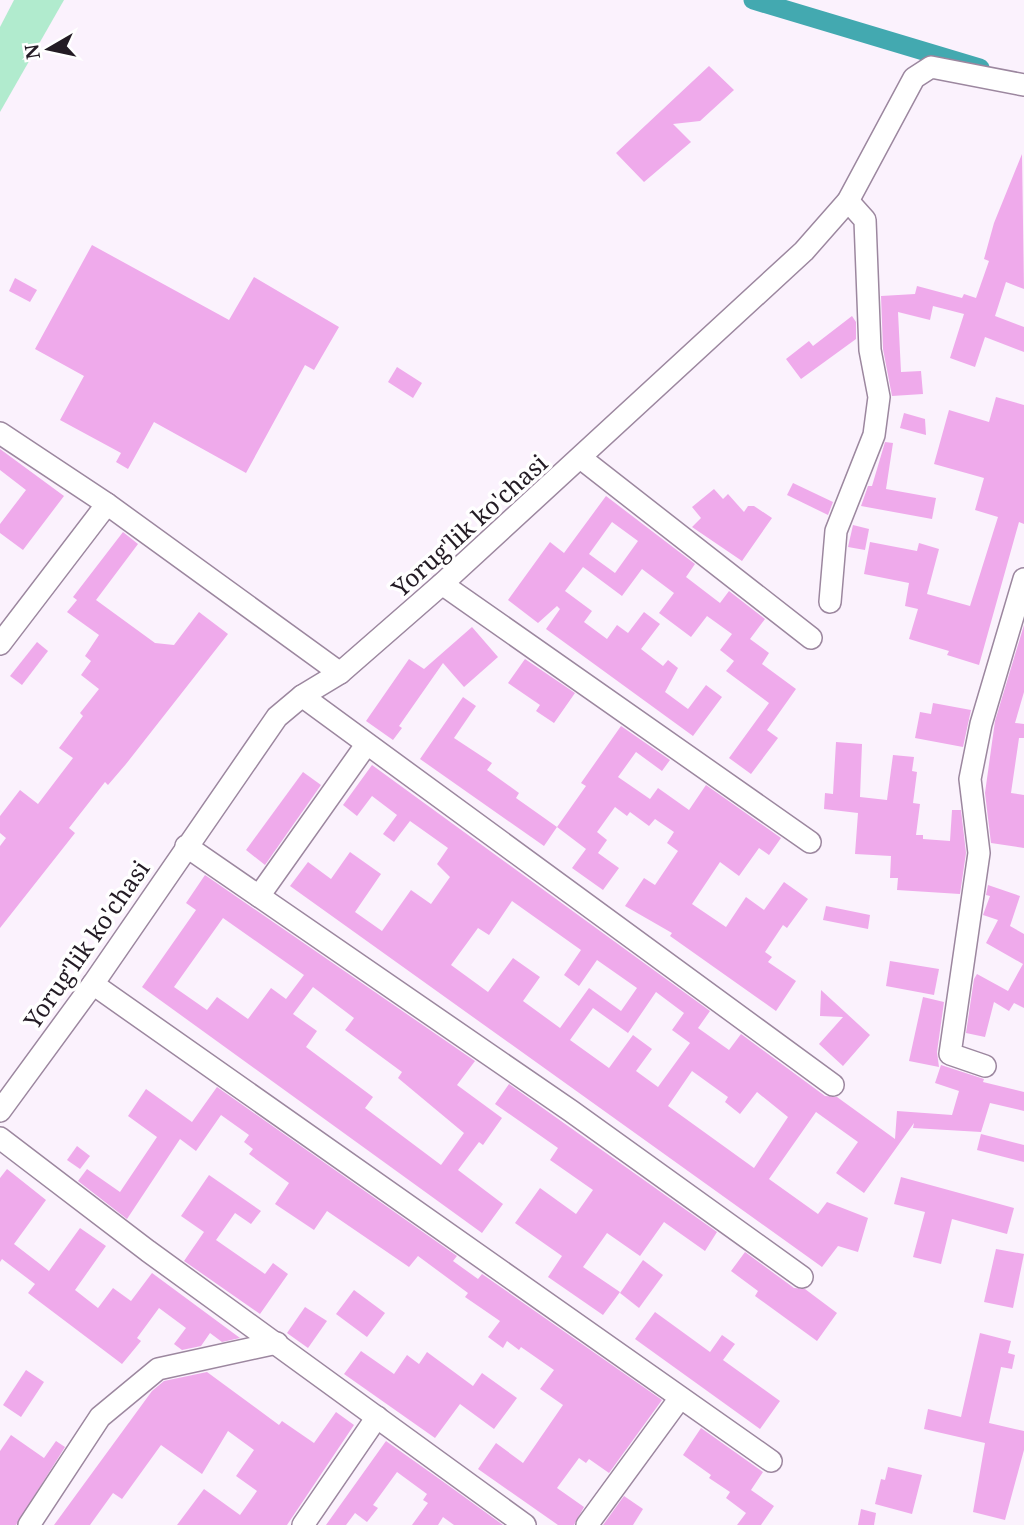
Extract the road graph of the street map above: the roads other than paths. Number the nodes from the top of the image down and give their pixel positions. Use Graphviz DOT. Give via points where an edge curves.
graph roads {
  1 [pos="1024,85"];
  2 [pos="848,201"];
  3 [pos="0,433"];
  4 [pos="582,459"];
  5 [pos="107,505"];
  6 [pos="1024,579"];
  7 [pos="442,584"];
  8 [pos="830,602"];
  9 [pos="811,638"];
  10 [pos="0,644"];
  11 [pos="340,673"];
  12 [pos="302,696"];
  13 [pos="366,745"];
  14 [pos="810,842"];
  15 [pos="186,846"];
  16 [pos="259,895"];
  17 [pos="93,984"];
  18 [pos="985,1066"];
  19 [pos="833,1085"];
  20 [pos="0,1111"];
  21 [pos="0,1138"];
  22 [pos="802,1277"];
  23 [pos="277,1343"];
  24 [pos="680,1398"];
  25 [pos="377,1417"];
  26 [pos="771,1461"];
  27 [pos="29,1525"];
  28 [pos="303,1525"];
  29 [pos="525,1525"];
  30 [pos="587,1525"];
  1 -- 2 [label="street, Yorug'lik ko'chasi" via="931,67 922,72 914,78"];
  2 -- 4 [label="street, Yorug'lik ko'chasi" via="804,251"];
  2 -- 8 [label="street" via="865,220 870,350 879,397 874,435 836,531"];
  3 -- 5 [label="street"];
  4 -- 7 [label="street, Yorug'lik ko'chasi"];
  4 -- 9 [label="street"];
  5 -- 10 [label="street"];
  5 -- 11 [label="street"];
  6 -- 18 [label="street" via="981,724 970,779 979,853 950,1054"];
  7 -- 11 [label="street, Yorug'lik ko'chasi"];
  7 -- 14 [label="street"];
  11 -- 12 [label="street, Yorug'lik ko'chasi"];
  12 -- 13 [label="street"];
  12 -- 15 [label="street, Yorug'lik ko'chasi" via="277,717"];
  13 -- 16 [label="street"];
  13 -- 19 [label="street"];
  15 -- 16 [label="street"];
  15 -- 17 [label="street, Yorug'lik ko'chasi"];
  16 -- 22 [label="street"];
  17 -- 20 [label="street, Yorug'lik ko'chasi"];
  17 -- 24 [label="street"];
  21 -- 23 [label="street"];
  23 -- 25 [label="street"];
  23 -- 27 [label="street" via="158,1369 100,1417"];
  24 -- 26 [label="street"];
  24 -- 30 [label="street"];
  25 -- 28 [label="street"];
  25 -- 29 [label="street"];
}
